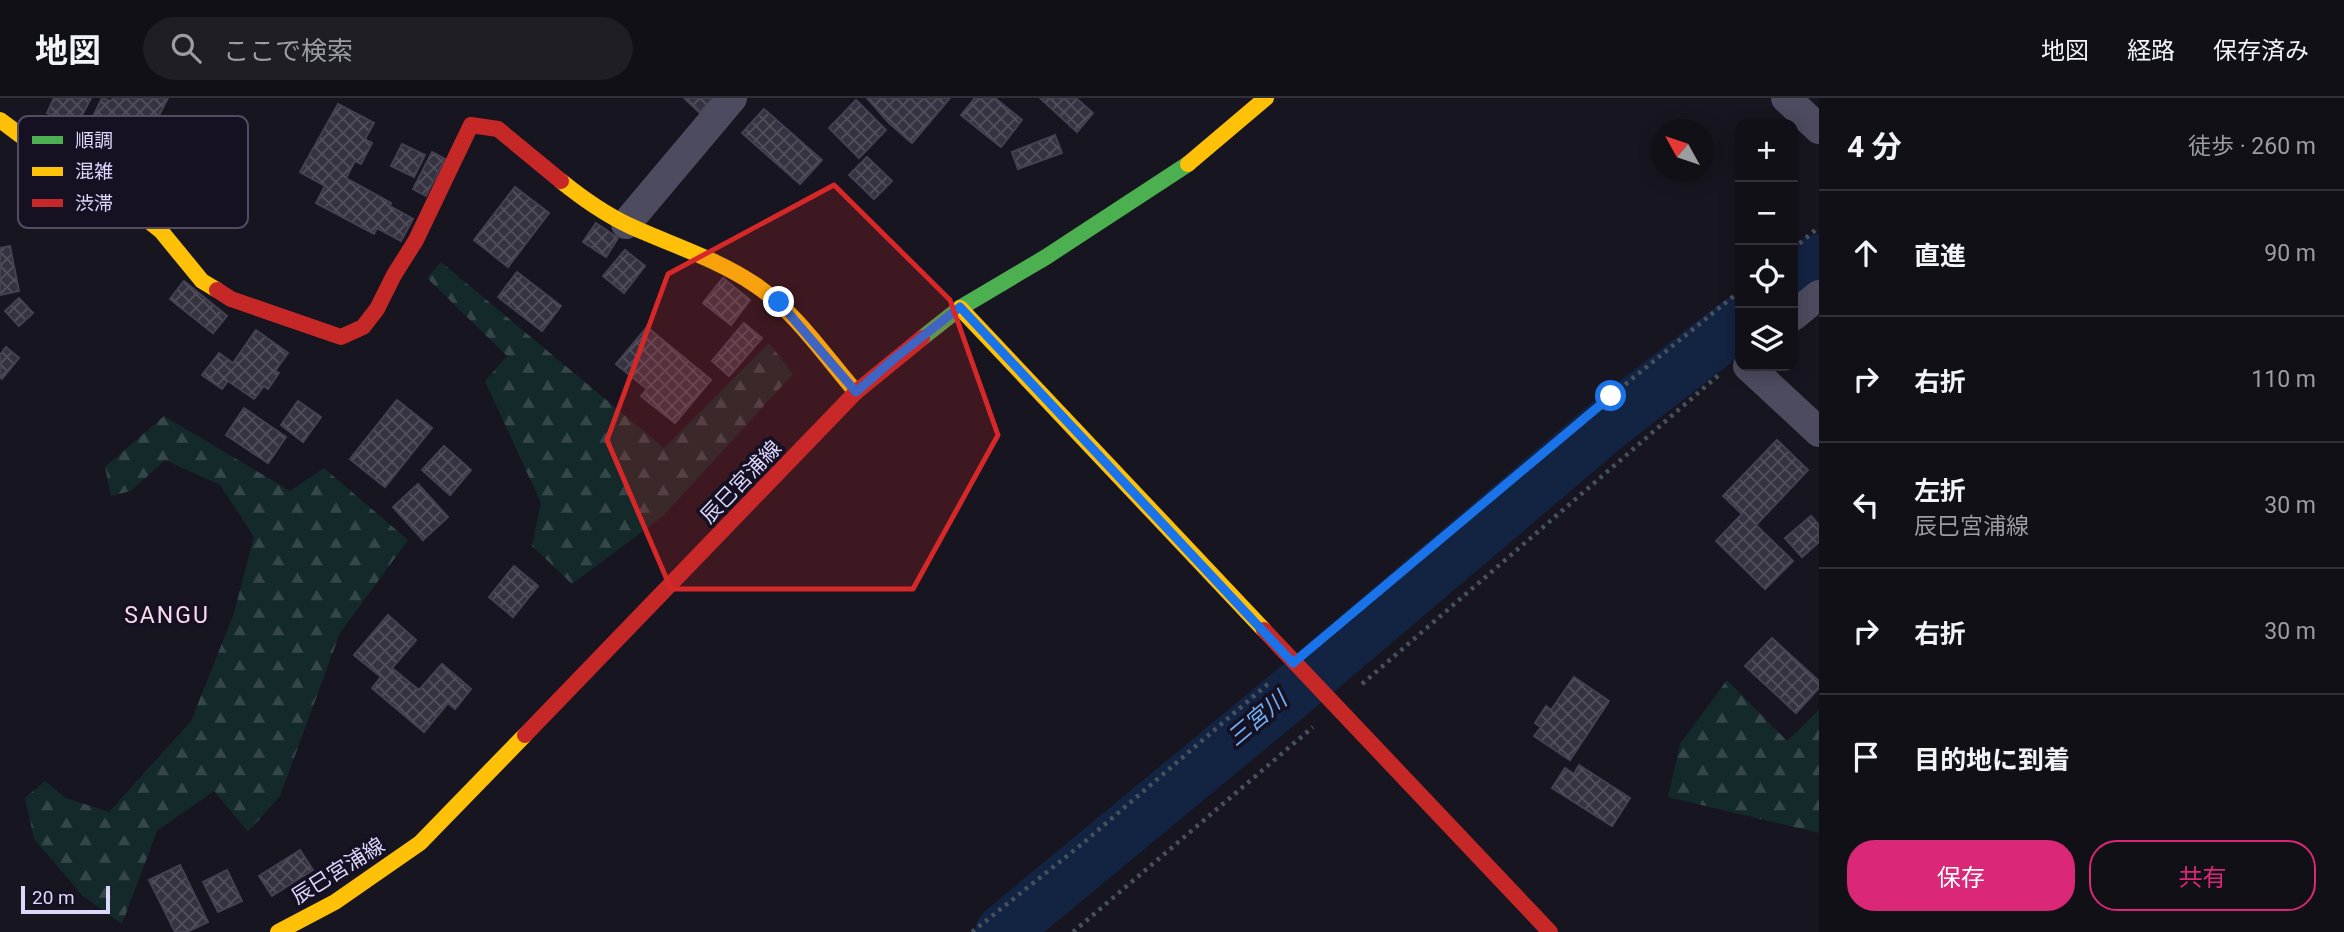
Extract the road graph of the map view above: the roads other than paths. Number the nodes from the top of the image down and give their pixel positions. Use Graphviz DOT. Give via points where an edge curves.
graph roads {
  1 [pos="732,98"];
  2 [pos="1266,98"];
  3 [pos="1786,98"];
  4 [pos="0,120"];
  5 [pos="1819,129"];
  6 [pos="18,134"];
  7 [pos="626,224"];
  8 [pos="158,228"];
  9 [pos="1819,295"];
  10 [pos="960,307"];
  11 [pos="1798,312"];
  12 [pos="1753,371"];
  13 [pos="856,392"];
  14 [pos="1819,432"];
  15 [pos="278,932"];
  16 [pos="1550,932"];
  1 -- 7 [label="street"];
  2 -- 10 [label="street, 辰巳宮浦線" via="1184,167"];
  3 -- 5 [label="street"];
  4 -- 6 [label="street"];
  7 -- 8 [label="street" via="590,204 498,130 471,125 377,309 363,327 341,337 232,299 202,281"];
  7 -- 13 [label="street" via="717,264 779,302"];
  9 -- 11 [label="street"];
  10 -- 13 [label="street, 辰巳宮浦線"];
  10 -- 16 [label="street"];
  12 -- 14 [label="street"];
  13 -- 15 [label="street, 辰巳宮浦線" via="420,843 335,902"];
}
